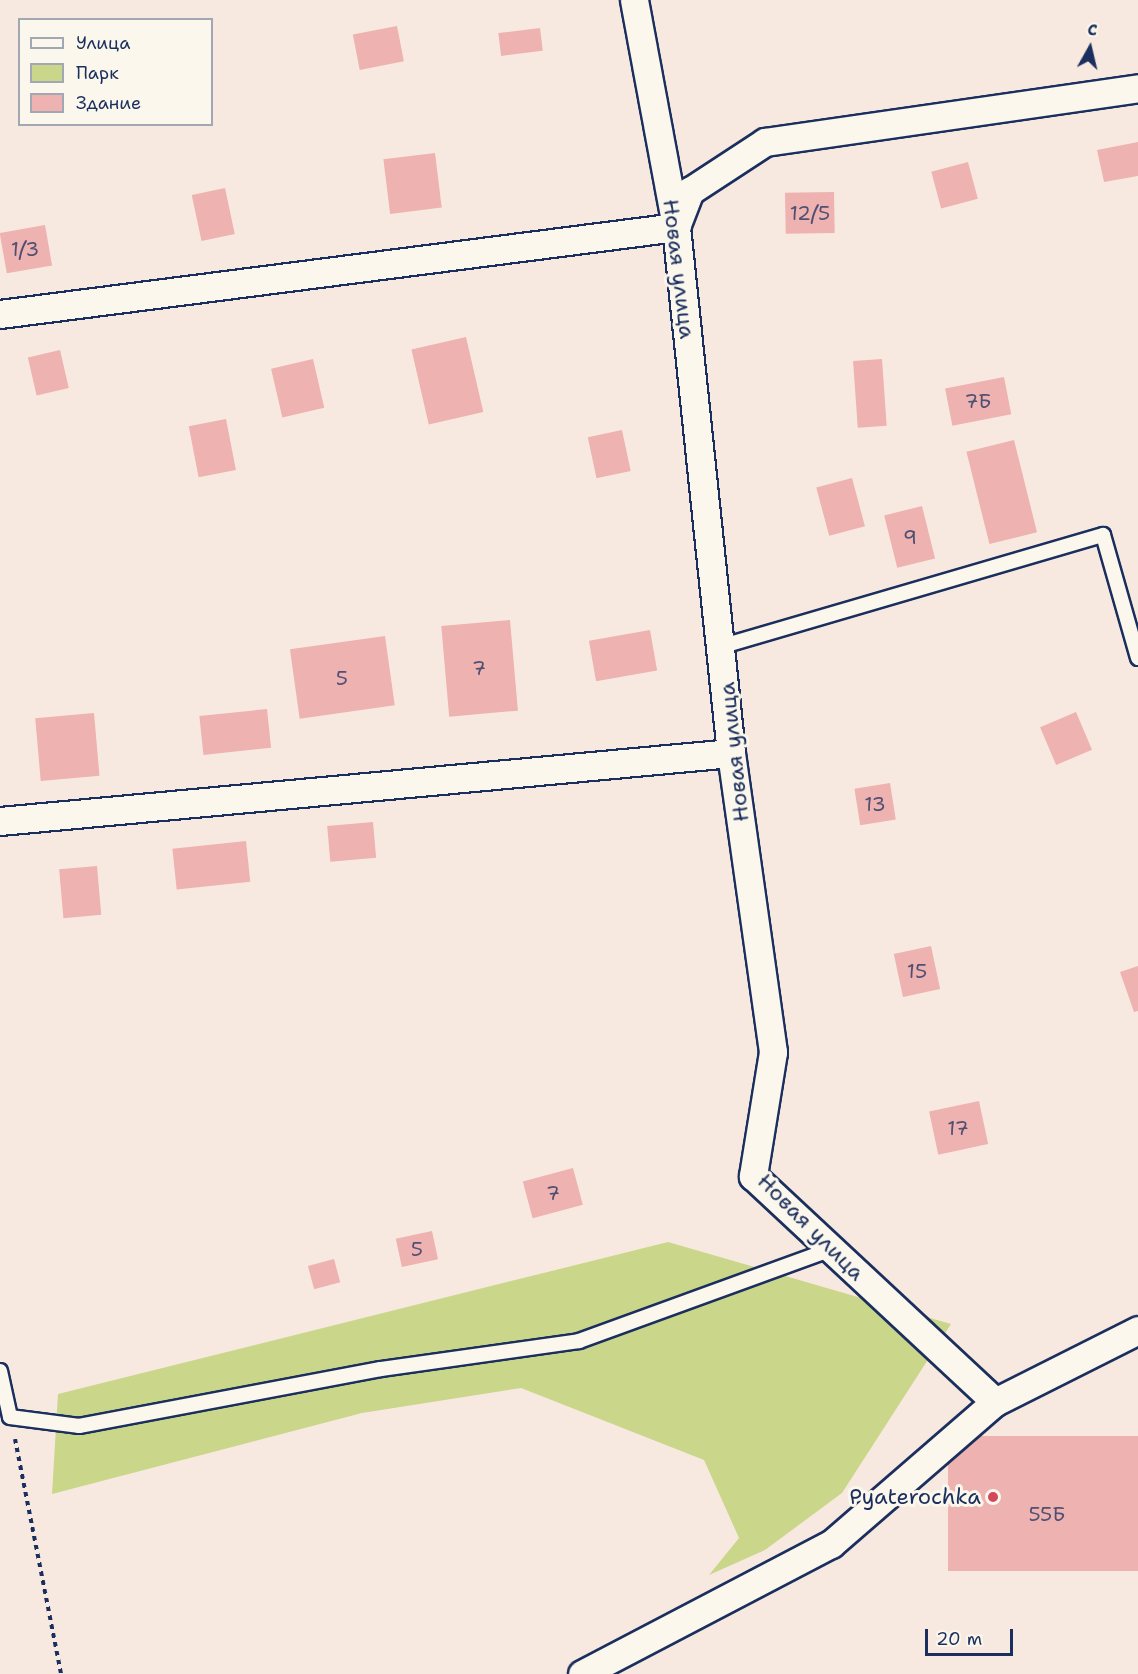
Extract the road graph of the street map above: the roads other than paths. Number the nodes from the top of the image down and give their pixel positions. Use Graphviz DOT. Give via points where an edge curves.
graph roads {
  1 [pos="633,0"];
  2 [pos="1138,88"];
  3 [pos="676,227"];
  4 [pos="0,315"];
  5 [pos="723,646"];
  6 [pos="1138,658"];
  7 [pos="731,753"];
  8 [pos="0,821"];
  9 [pos="831,1249"];
  10 [pos="1138,1330"];
  11 [pos="0,1371"];
  12 [pos="995,1402"];
  13 [pos="582,1674"];
  1 -- 3 [label="street, Новая улица"];
  2 -- 3 [label="street" via="765,142 690,190"];
  3 -- 4 [label="street"];
  3 -- 5 [label="street, Новая улица"];
  5 -- 6 [label="lane" via="1102,535"];
  5 -- 7 [label="street, Новая улица"];
  7 -- 8 [label="street"];
  7 -- 9 [label="street, Новая улица" via="773,1052 753,1176"];
  9 -- 11 [label="lane" via="579,1341 381,1369 79,1426 10,1417"];
  9 -- 12 [label="street, Новая улица"];
  10 -- 12 [label="street"];
  12 -- 13 [label="street" via="831,1544"];
}
